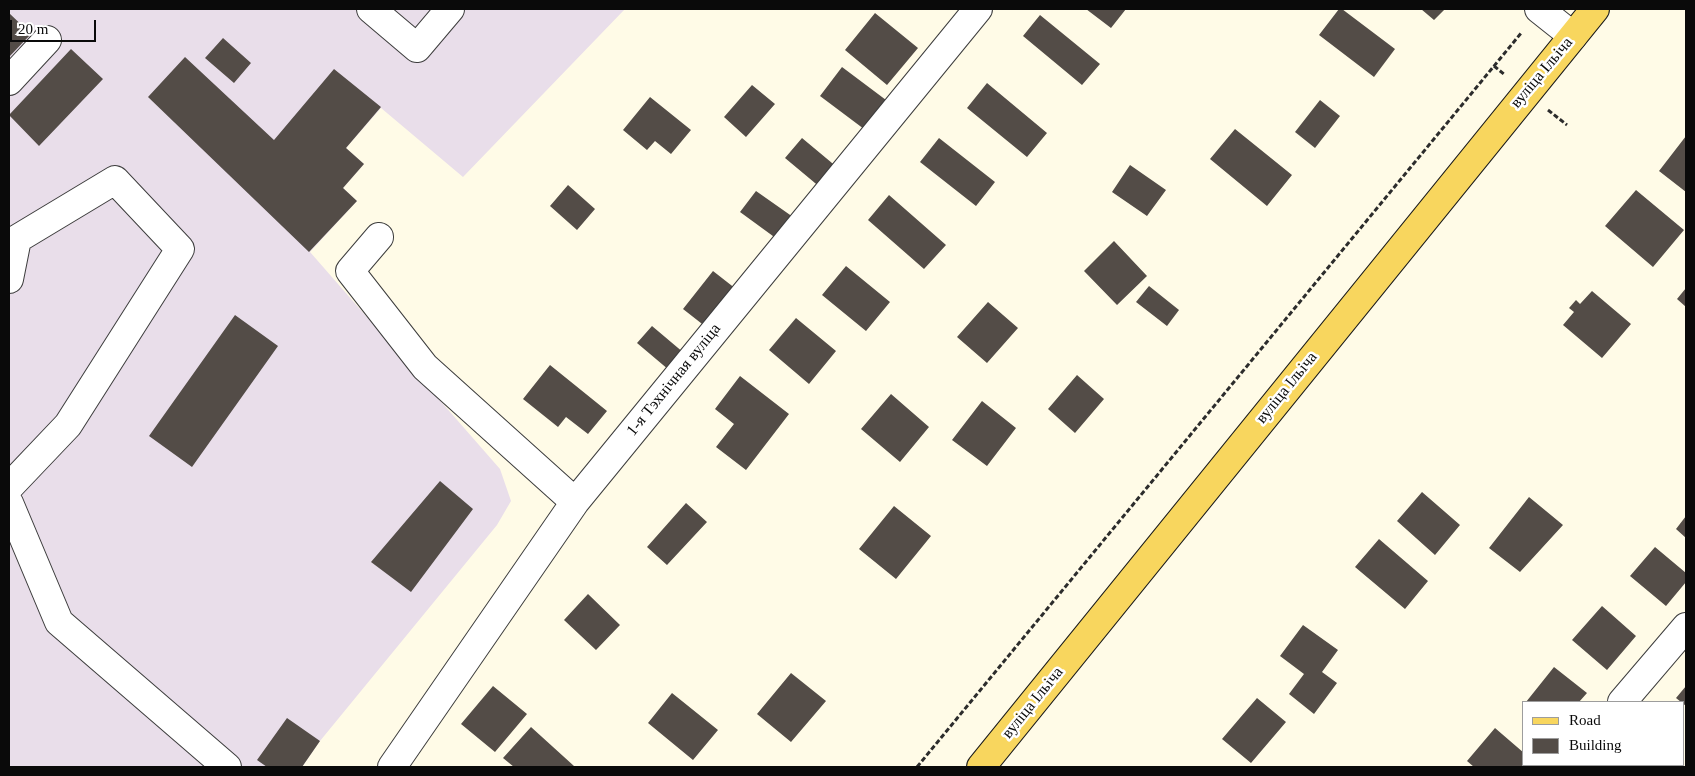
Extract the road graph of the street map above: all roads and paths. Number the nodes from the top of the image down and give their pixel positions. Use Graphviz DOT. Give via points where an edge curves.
graph roads {
  1 [pos="371,9"];
  2 [pos="450,9"];
  3 [pos="978,9"];
  4 [pos="1540,9"];
  5 [pos="1595,9"];
  6 [pos="1573,36"];
  7 [pos="47,40"];
  8 [pos="9,81"];
  9 [pos="379,237"];
  10 [pos="9,278"];
  11 [pos="9,487"];
  12 [pos="575,502"];
  13 [pos="9,503"];
  14 [pos="1686,627"];
  15 [pos="1623,701"];
  16 [pos="226,767"];
  17 [pos="392,767"];
  18 [pos="917,767"];
  19 [pos="980,767"];
  1 -- 2 [label="street" via="417,48"];
  3 -- 12 [label="street, 1-я Тэхнічная вуліца"];
  4 -- 6 [label="street"];
  4 -- 18 [label="path"];
  5 -- 6 [label="main road, вуліца Ільіча"];
  6 -- 19 [label="main road, вуліца Ільіча"];
  7 -- 8 [label="street"];
  9 -- 12 [label="street" via="350,271 425,368"];
  10 -- 11 [label="street" via="17,239 115,180 180,249 68,425"];
  12 -- 17 [label="street, 1-я Тэхнічная вуліца"];
  13 -- 16 [label="street" via="59,622"];
  14 -- 15 [label="street"];
}
